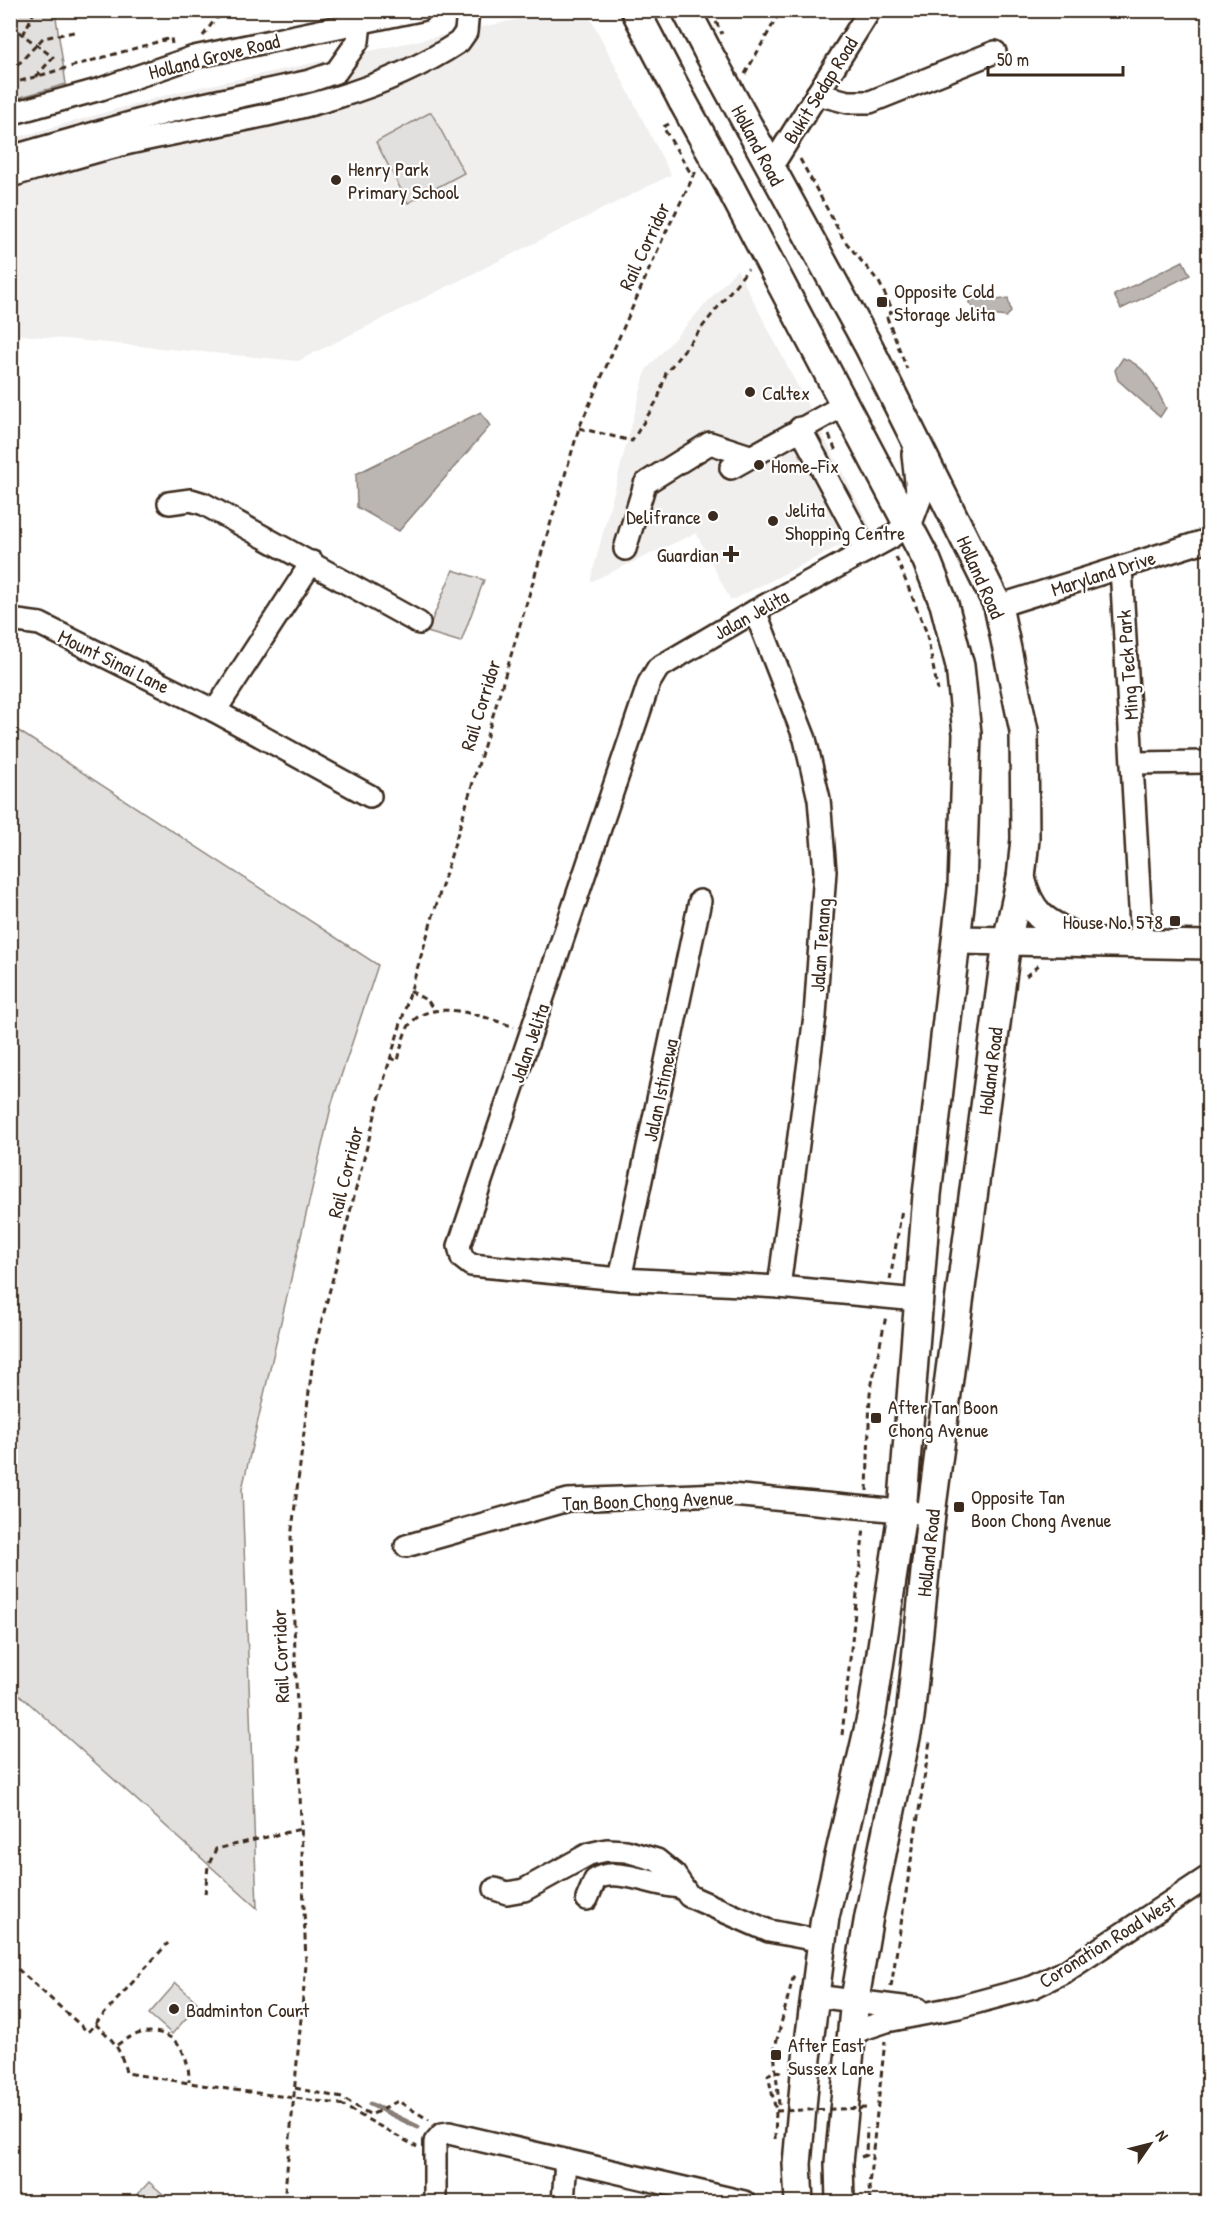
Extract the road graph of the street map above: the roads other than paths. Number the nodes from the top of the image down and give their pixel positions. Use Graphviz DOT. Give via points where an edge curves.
graph roads {
  1 [pos="420,10"];
  2 [pos="468,10"];
  3 [pos="635,10"];
  4 [pos="686,10"];
  5 [pos="870,10"];
  6 [pos="360,22"];
  7 [pos="995,52"];
  8 [pos="817,94"];
  9 [pos="10,114"];
  10 [pos="10,157"];
  11 [pos="770,169"];
  12 [pos="10,176"];
  13 [pos="846,404"];
  14 [pos="800,429"];
  15 [pos="913,435"];
  16 [pos="750,456"];
  17 [pos="731,468"];
  18 [pos="170,502"];
  19 [pos="908,523"];
  20 [pos="1209,540"];
  21 [pos="626,549"];
  22 [pos="866,551"];
  23 [pos="312,562"];
  24 [pos="1121,567"];
  25 [pos="998,606"];
  26 [pos="755,610"];
  27 [pos="10,620"];
  28 [pos="420,623"];
  29 [pos="215,711"];
  30 [pos="1209,762"];
  31 [pos="1133,763"];
  32 [pos="370,796"];
  33 [pos="1021,878"];
  34 [pos="700,901"];
  35 [pos="957,940"];
  36 [pos="1007,941"];
  37 [pos="1142,943"];
  38 [pos="1091,945"];
  39 [pos="1209,945"];
  40 [pos="620,1279"];
  41 [pos="779,1287"];
  42 [pos="917,1300"];
  43 [pos="902,1513"];
  44 [pos="931,1514"];
  45 [pos="406,1546"];
  46 [pos="1209,1877"];
  47 [pos="681,1887"];
  48 [pos="495,1889"];
  49 [pos="586,1899"];
  50 [pos="813,1939"];
  51 [pos="815,1996"];
  52 [pos="855,1999"];
  53 [pos="888,2012"];
  54 [pos="851,2033"];
  55 [pos="566,2161"];
  56 [pos="435,2202"];
  57 [pos="563,2202"];
  58 [pos="744,2202"];
  59 [pos="799,2202"];
  60 [pos="840,2202"];
  1 -- 6 [label="street, Holland Grove Road"];
  2 -- 12 [label="street" via="466,32 459,42 373,87"];
  3 -- 13 [label="main road, Holland Road, bridge" via="678,112 730,187"];
  4 -- 11 [label="main road, Holland Road, bridge"];
  5 -- 8 [label="street, Bukit Sedap Road"];
  6 -- 9 [label="street, Holland Grove Road" via="194,57 101,89"];
  6 -- 10 [label="street" via="358,41 336,72 176,110"];
  7 -- 8 [label="street" via="870,102 848,102"];
  8 -- 11 [label="street, Bukit Sedap Road"];
  11 -- 15 [label="main road, Holland Road" via="845,301"];
  13 -- 14 [label="street"];
  13 -- 19 [label="main road, Holland Road"];
  14 -- 16 [label="street"];
  14 -- 22 [label="street"];
  15 -- 19 [label="main road" via="920,491"];
  15 -- 25 [label="main road, Holland Road"];
  16 -- 17 [label="street"];
  16 -- 21 [label="street" via="710,442 649,481"];
  18 -- 23 [label="street" via="191,500 204,504"];
  19 -- 22 [label="street, Jalan Jelita"];
  19 -- 35 [label="main road, Holland Road" via="944,604 960,666 967,734 966,826"];
  20 -- 24 [label="street, Maryland Drive"];
  22 -- 26 [label="street, Jalan Jelita"];
  23 -- 28 [label="street"];
  23 -- 29 [label="street"];
  24 -- 25 [label="street, Maryland Drive"];
  24 -- 31 [label="street, Ming Teck Park"];
  25 -- 33 [label="main road, Holland Road" via="1024,731"];
  26 -- 40 [label="street, Jalan Jelita" via="658,668 649,683 459,1246 462,1258 471,1264"];
  26 -- 41 [label="street, Jalan Tenang" via="804,739 819,799 825,871 815,1016"];
  27 -- 29 [label="street, Mount Sinai Lane" via="40,624"];
  29 -- 32 [label="street, Mount Sinai Lane"];
  30 -- 31 [label="street"];
  31 -- 37 [label="street, Ming Teck Park"];
  33 -- 36 [label="main road, Holland Road"];
  33 -- 38 [label="main road" via="1026,898 1039,917"];
  34 -- 40 [label="street, Jalan Istimewa"];
  35 -- 36 [label="main road"];
  35 -- 42 [label="main road, Holland Road"];
  36 -- 38 [label="main road"];
  36 -- 44 [label="main road, Holland Road"];
  37 -- 38 [label="main road"];
  37 -- 39 [label="main road"];
  40 -- 41 [label="street, Jalan Jelita"];
  41 -- 42 [label="street, Jalan Jelita"];
  42 -- 43 [label="main road, Holland Road"];
  43 -- 44 [label="street, Tan Boon Chong Avenue"];
  43 -- 45 [label="street, Tan Boon Chong Avenue" via="721,1494 568,1500"];
  43 -- 50 [label="main road, Holland Road" via="872,1713 825,1917"];
  44 -- 52 [label="main road, Holland Road" via="910,1718"];
  46 -- 53 [label="street, Coronation Road West" via="1066,1971 1033,1987 959,2007"];
  47 -- 48 [label="street" via="674,1874 657,1860 607,1850 589,1854 524,1890 507,1893"];
  47 -- 49 [label="street" via="664,1887 611,1873 595,1880"];
  47 -- 50 [label="street" via="689,1896 769,1931"];
  50 -- 51 [label="main road, Holland Road"];
  51 -- 52 [label="street, Coronation Road West"];
  51 -- 59 [label="main road, Holland Road" via="797,2164"];
  52 -- 53 [label="street, Coronation Road West"];
  52 -- 54 [label="main road, Holland Road"];
  53 -- 54 [label="street, Coronation Road West"];
  54 -- 60 [label="main road, Holland Road" via="839,2163"];
  55 -- 56 [label="street" via="449,2133 437,2138"];
  55 -- 57 [label="street"];
  55 -- 58 [label="street"];
}
